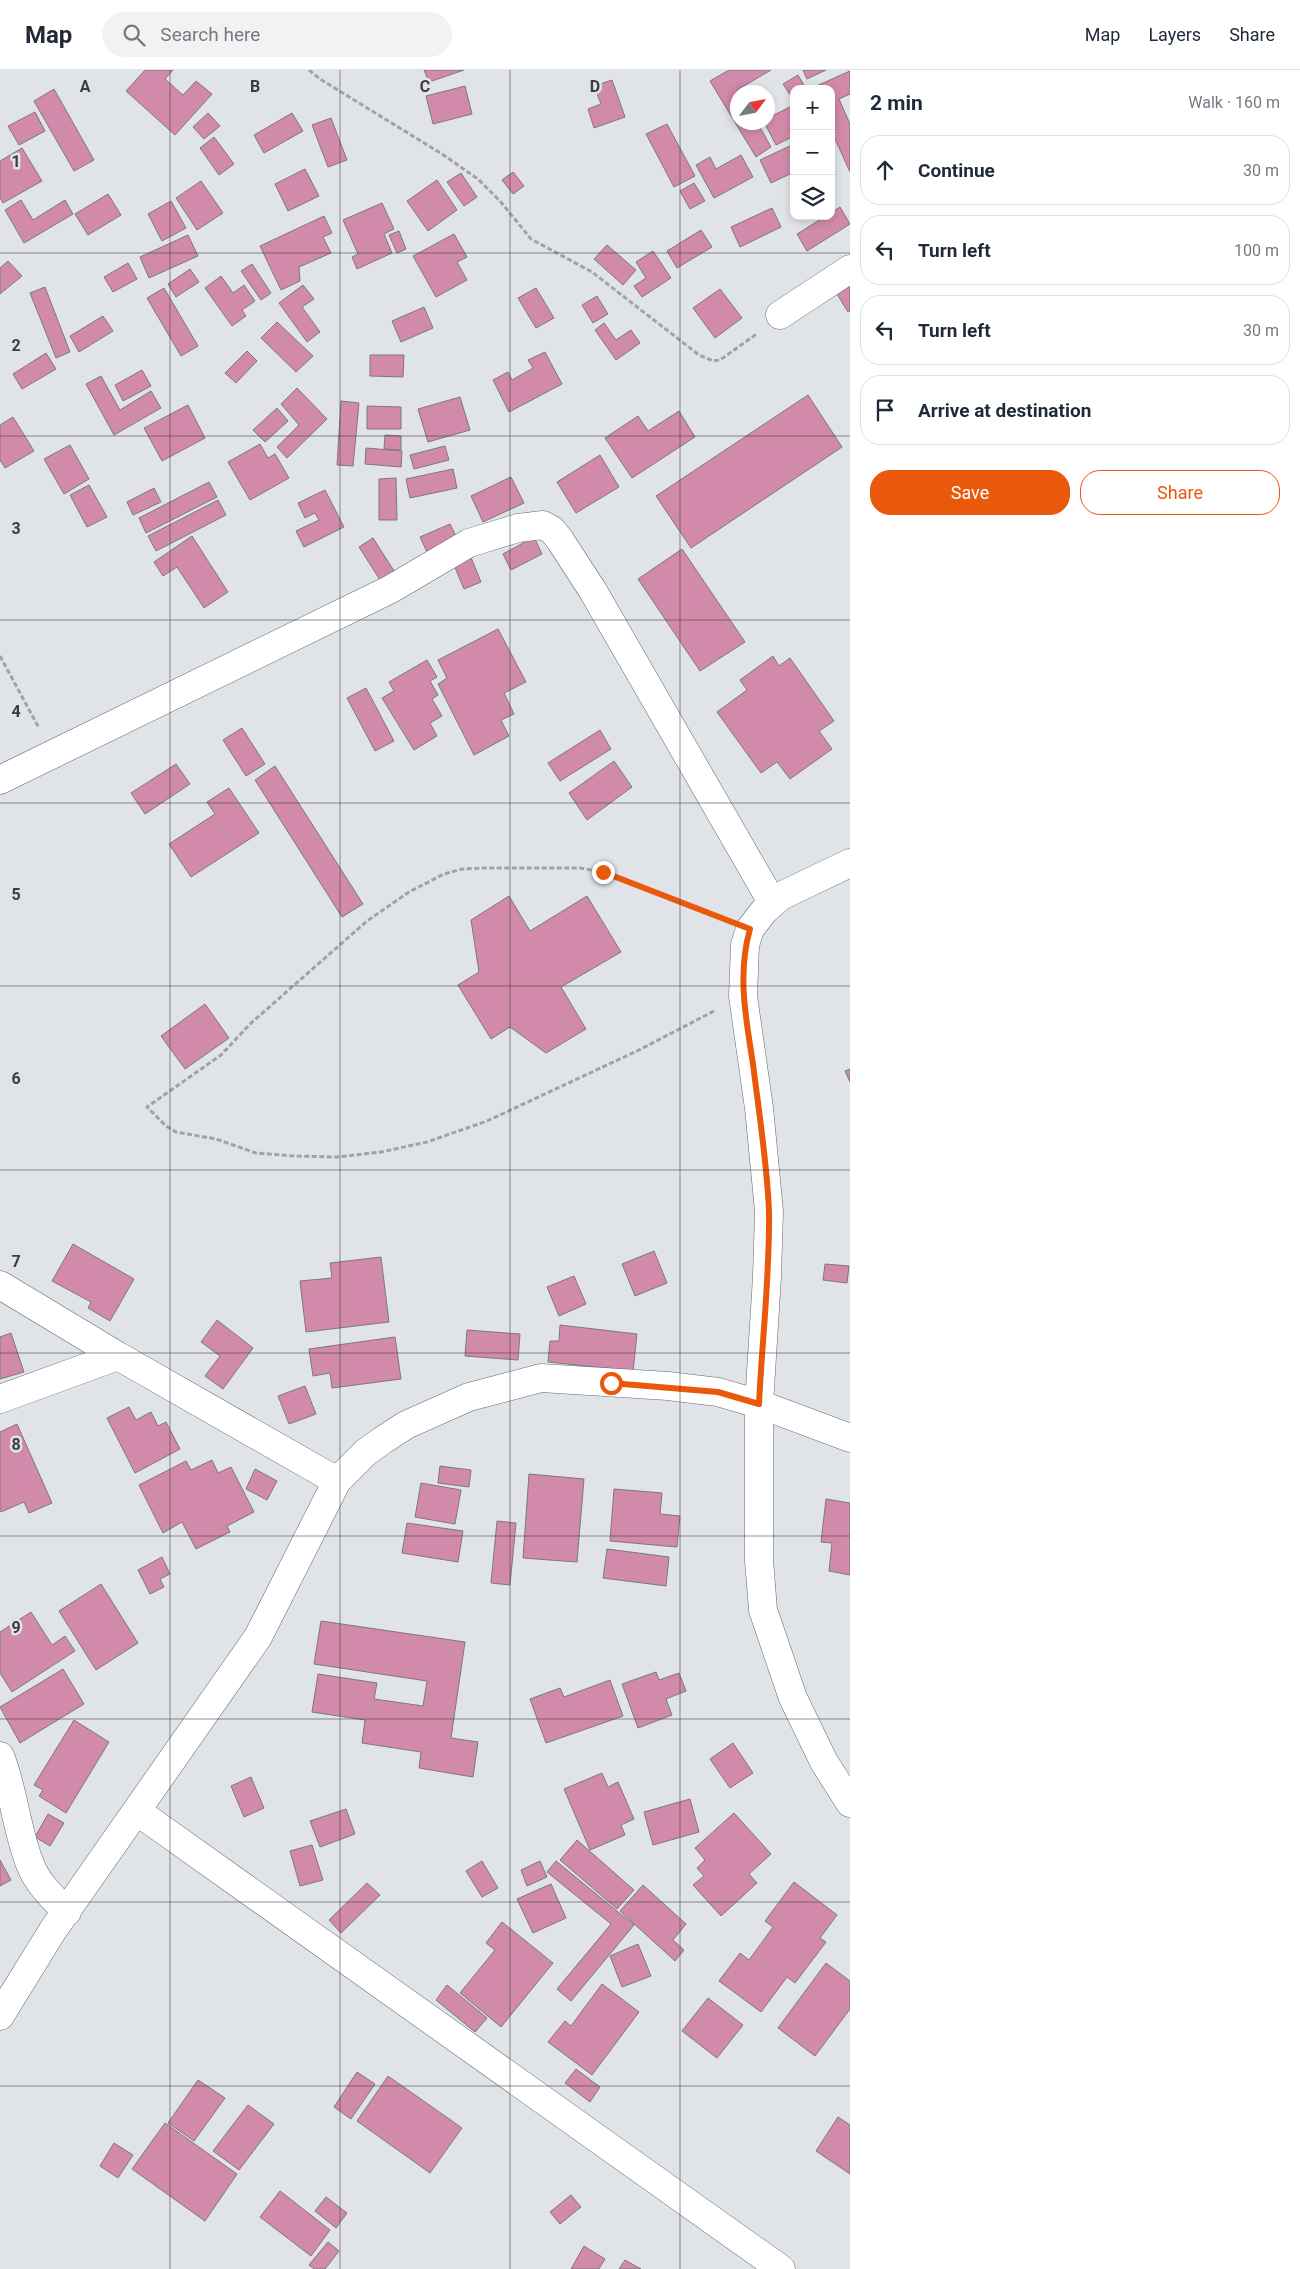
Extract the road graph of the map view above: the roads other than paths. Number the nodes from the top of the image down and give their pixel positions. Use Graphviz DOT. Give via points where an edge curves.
graph roads {
  1 [pos="850,269"];
  2 [pos="780,315"];
  3 [pos="0,780"];
  4 [pos="850,863"];
  5 [pos="772,902"];
  6 [pos="0,1285"];
  7 [pos="118,1356"];
  8 [pos="0,1399"];
  9 [pos="759,1404"];
  10 [pos="850,1438"];
  11 [pos="337,1481"];
  12 [pos="0,1756"];
  13 [pos="850,1803"];
  14 [pos="138,1812"];
  15 [pos="67,1912"];
  16 [pos="0,2016"];
  17 [pos="781,2269"];
  1 -- 2 [label="street"];
  3 -- 5 [label="street" via="391,590 469,543 518,528 543,525 560,540 593,591"];
  4 -- 5 [label="street"];
  5 -- 9 [label="street" via="750,929 744,955 743,996 769,1212"];
  6 -- 7 [label="street"];
  7 -- 8 [label="street"];
  7 -- 11 [label="street"];
  9 -- 10 [label="street"];
  9 -- 11 [label="street" via="718,1392 668,1386 541,1378 469,1397 406,1426 366,1452"];
  9 -- 13 [label="street" via="759,1560 763,1610 792,1698 824,1762"];
  11 -- 14 [label="street" via="258,1637"];
  12 -- 15 [label="street" via="30,1865 45,1890"];
  14 -- 15 [label="street"];
  14 -- 17 [label="street"];
  15 -- 16 [label="street"];
}
